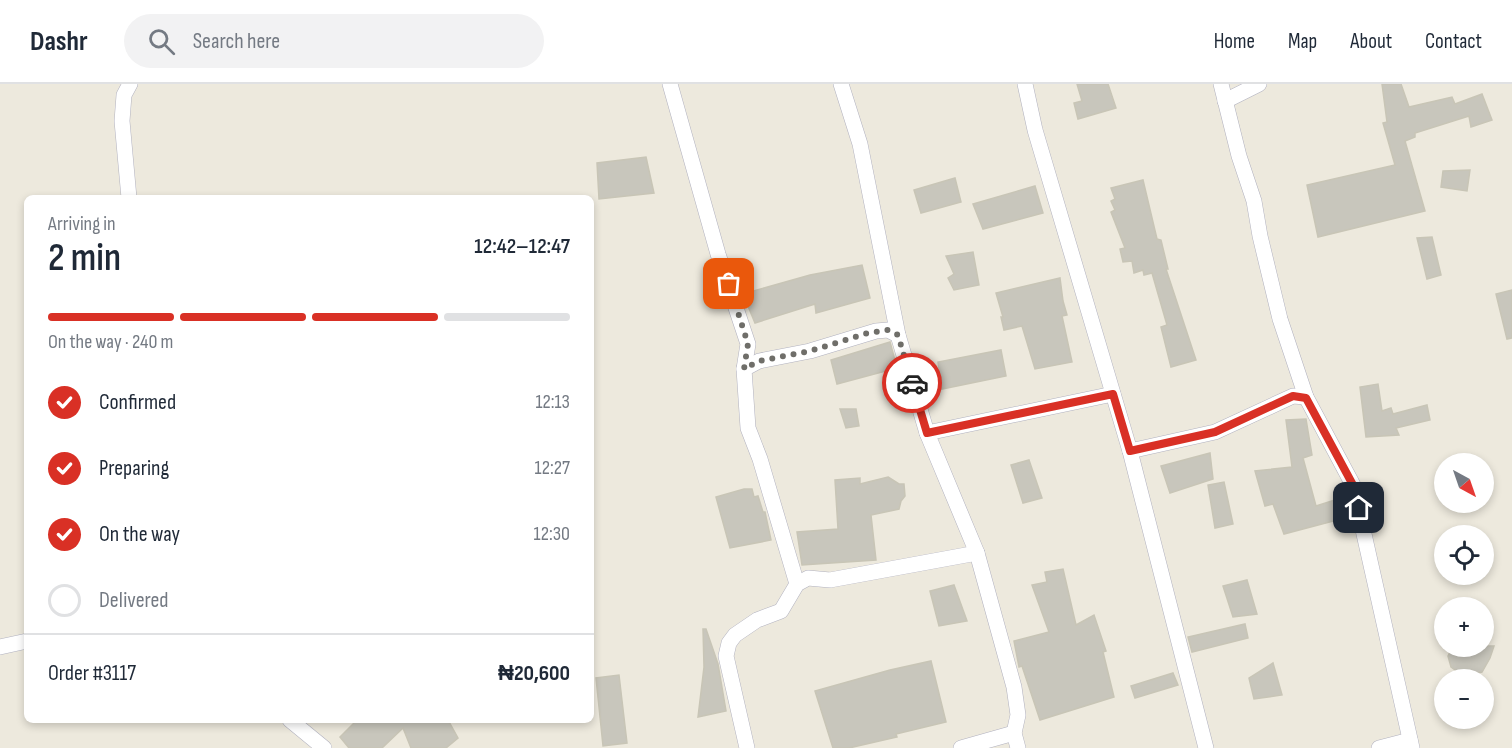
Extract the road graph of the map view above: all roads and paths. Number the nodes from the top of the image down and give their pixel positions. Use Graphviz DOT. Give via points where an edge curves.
graph roads {
  1 [pos="130,84"];
  2 [pos="670,84"];
  3 [pos="842,84"];
  4 [pos="1025,84"];
  5 [pos="1221,84"];
  6 [pos="1258,84"];
  7 [pos="1225,100"];
  8 [pos="129,195"];
  9 [pos="898,335"];
  10 [pos="744,369"];
  11 [pos="1113,394"];
  12 [pos="1306,398"];
  13 [pos="927,433"];
  14 [pos="1130,451"];
  15 [pos="977,553"];
  16 [pos="797,584"];
  17 [pos="24,642"];
  18 [pos="0,646"];
  19 [pos="294,723"];
  20 [pos="1016,740"];
  21 [pos="1411,744"];
  22 [pos="324,748"];
  23 [pos="747,748"];
  24 [pos="962,748"];
  25 [pos="1206,748"];
  26 [pos="1379,748"];
  1 -- 8 [label="street" via="124,95 122,121"];
  2 -- 10 [label="street" via="748,344"];
  3 -- 9 [label="street" via="860,144"];
  4 -- 11 [label="street"];
  5 -- 7 [label="street"];
  6 -- 7 [label="street"];
  7 -- 12 [label="street" via="1254,201 1280,319"];
  9 -- 10 [label="street" via="888,330 868,333 810,351 759,361"];
  9 -- 13 [label="street"];
  10 -- 16 [label="street" via="747,428"];
  11 -- 13 [label="street"];
  11 -- 14 [label="street"];
  12 -- 14 [label="street" via="1293,396 1215,432"];
  12 -- 21 [label="street" via="1353,485"];
  13 -- 15 [label="street"];
  14 -- 25 [label="street"];
  15 -- 16 [label="street" via="830,580 808,578"];
  15 -- 20 [label="street" via="1014,687"];
  16 -- 23 [label="street" via="781,611 757,620 735,635 726,650"];
  17 -- 18 [label="street"];
  19 -- 22 [label="street"];
  20 -- 24 [label="street"];
  21 -- 26 [label="street"];
}
